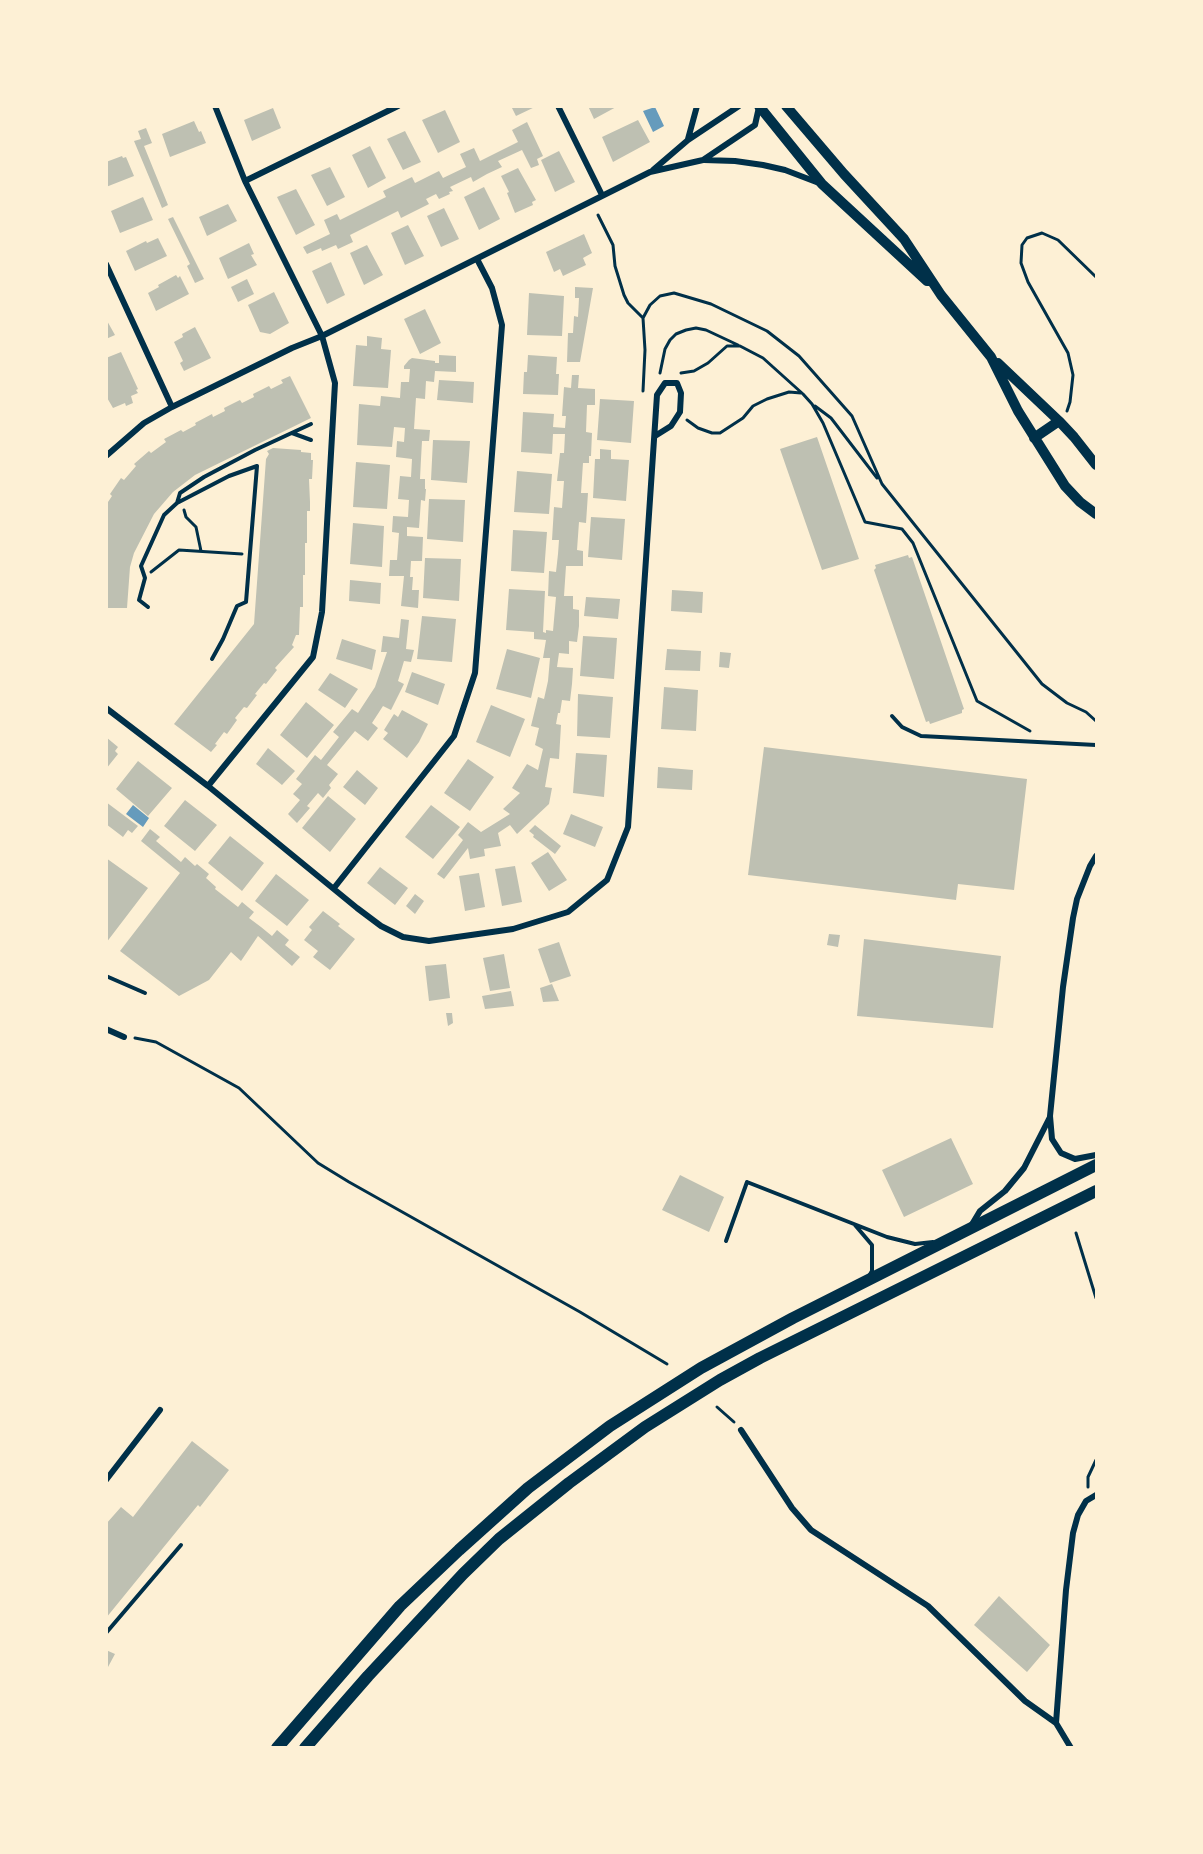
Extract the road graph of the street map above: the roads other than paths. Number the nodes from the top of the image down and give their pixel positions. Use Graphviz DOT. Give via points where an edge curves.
graph roads {
  1 [pos="215,106"];
  2 [pos="398,106"];
  3 [pos="558,106"];
  4 [pos="697,106"];
  5 [pos="739,106"];
  6 [pos="759,106"];
  7 [pos="786,106"];
  8 [pos="687,140"];
  9 [pos="703,160"];
  10 [pos="650,172"];
  11 [pos="245,181"];
  12 [pos="822,184"];
  13 [pos="602,195"];
  14 [pos="477,259"];
  15 [pos="106,264"];
  16 [pos="941,295"];
  17 [pos="322,336"];
  18 [pos="991,357"];
  19 [pos="172,407"];
  20 [pos="1059,421"];
  21 [pos="311,424"];
  22 [pos="292,433"];
  23 [pos="655,436"];
  24 [pos="1034,438"];
  25 [pos="311,440"];
  26 [pos="106,456"];
  27 [pos="1096,465"];
  28 [pos="177,503"];
  29 [pos="1096,514"];
  30 [pos="148,608"];
  31 [pos="212,659"];
  32 [pos="106,708"];
  33 [pos="892,716"];
  34 [pos="1096,745"];
  35 [pos="208,786"];
  36 [pos="1096,856"];
  37 [pos="334,888"];
  38 [pos="106,976"];
  39 [pos="145,993"];
  40 [pos="106,1029"];
  41 [pos="124,1037"];
  42 [pos="1050,1116"];
  43 [pos="1096,1155"];
  44 [pos="1096,1165"];
  45 [pos="1096,1191"];
  46 [pos="854,1224"];
  47 [pos="970,1229"];
  48 [pos="947,1240"];
  49 [pos="726,1241"];
  50 [pos="867,1281"];
  51 [pos="160,1410"];
  52 [pos="741,1430"];
  53 [pos="106,1480"];
  54 [pos="1096,1495"];
  55 [pos="182,1545"];
  56 [pos="106,1633"];
  57 [pos="1056,1724"];
  58 [pos="277,1748"];
  59 [pos="306,1748"];
  60 [pos="1071,1748"];
  1 -- 11 [label="street"];
  2 -- 11 [label="street"];
  3 -- 13 [label="street"];
  4 -- 8 [label="street"];
  5 -- 8 [label="street"];
  6 -- 9 [label="street" via="755,125"];
  6 -- 12 [label="street"];
  7 -- 16 [label="street" via="904,239"];
  8 -- 10 [label="street"];
  9 -- 10 [label="street"];
  9 -- 12 [label="street" via="763,165"];
  10 -- 13 [label="street"];
  11 -- 17 [label="street"];
  12 -- 16 [label="street"];
  13 -- 14 [label="street"];
  14 -- 17 [label="street"];
  14 -- 37 [label="street" via="492,288 502,325 475,673 454,736"];
  15 -- 19 [label="street"];
  16 -- 18 [label="street"];
  17 -- 19 [label="street"];
  17 -- 35 [label="street" via="335,383 322,612 313,657"];
  18 -- 20 [label="street"];
  18 -- 24 [label="street"];
  19 -- 26 [label="street" via="144,423"];
  20 -- 24 [label="street"];
  20 -- 27 [label="street"];
  21 -- 22 [label="lane"];
  22 -- 25 [label="lane"];
  22 -- 28 [label="lane" via="197,481 180,493"];
  23 -- 23 [label="street" via="657,395 665,383 676,383 681,393 680,412 671,426"];
  23 -- 37 [label="street" via="628,827 607,880 568,912 513,929 429,941 402,937 381,926"];
  24 -- 29 [label="street" via="1065,486"];
  28 -- 30 [label="lane" via="164,515 141,566 145,578 139,600"];
  28 -- 31 [label="lane" via="257,466 246,602 237,606"];
  32 -- 35 [label="street"];
  33 -- 34 [label="lane" via="902,727 921,736"];
  35 -- 37 [label="street"];
  36 -- 42 [label="street" via="1077,898 1073,918"];
  38 -- 39 [label="lane"];
  40 -- 41 [label="street"];
  42 -- 43 [label="street" via="1052,1139 1061,1153 1075,1159"];
  42 -- 47 [label="street" via="1024,1168 1005,1191 980,1211"];
  44 -- 47 [label="main road"];
  45 -- 59 [label="main road" via="760,1358 645,1427 499,1539 368,1676"];
  46 -- 48 [label="lane" via="915,1244"];
  46 -- 49 [label="lane" via="747,1182"];
  46 -- 50 [label="lane" via="872,1245 872,1271"];
  47 -- 48 [label="main road"];
  48 -- 50 [label="main road"];
  50 -- 58 [label="main road" via="701,1368 610,1426 528,1488 400,1606"];
  51 -- 53 [label="street"];
  52 -- 57 [label="street" via="811,1530 928,1606 1025,1701"];
  54 -- 57 [label="street" via="1086,1500 1073,1533"];
  55 -- 56 [label="lane"];
  57 -- 60 [label="street"];
}
